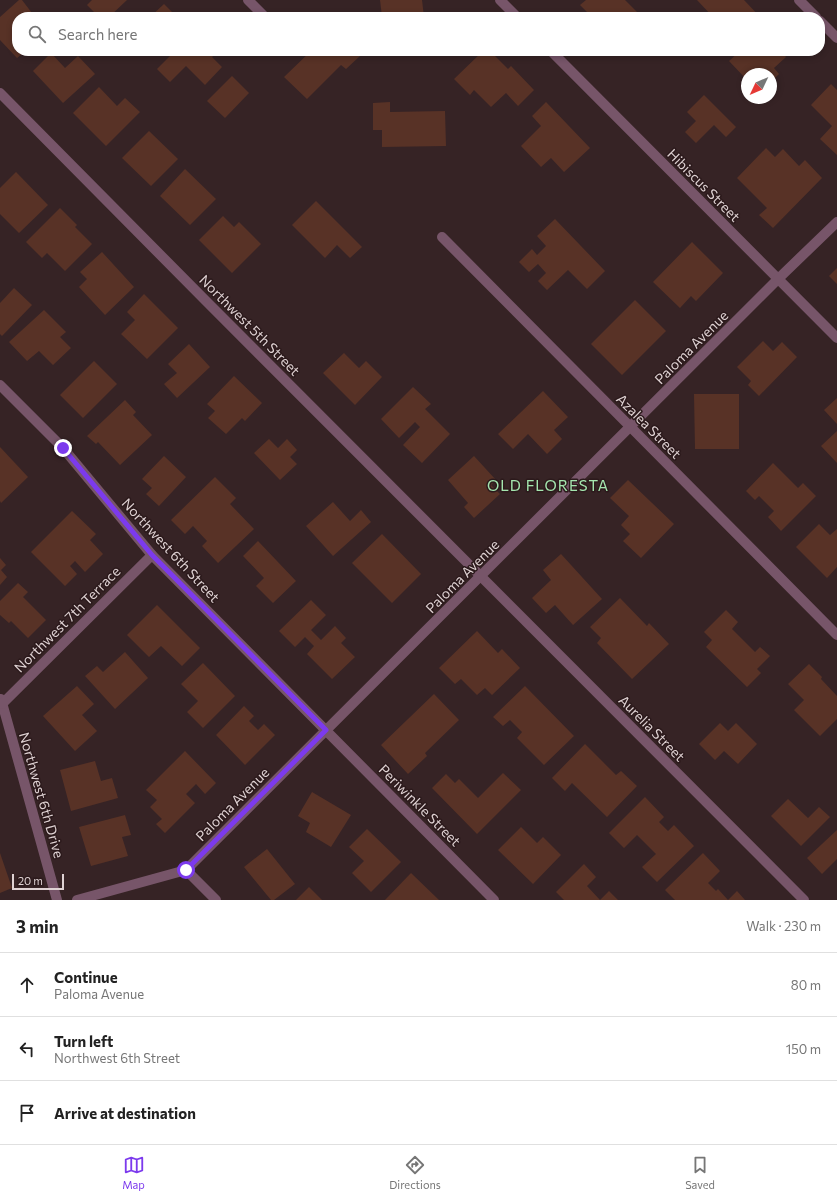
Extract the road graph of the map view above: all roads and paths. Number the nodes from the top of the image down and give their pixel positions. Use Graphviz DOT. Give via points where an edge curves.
graph roads {
  1 [pos="248,0"];
  2 [pos="500,0"];
  3 [pos="799,0"];
  4 [pos="260,12"];
  5 [pos="512,12"];
  6 [pos="811,12"];
  7 [pos="825,26"];
  8 [pos="837,38"];
  9 [pos="556,56"];
  10 [pos="0,93"];
  11 [pos="837,222"];
  12 [pos="442,237"];
  13 [pos="778,279"];
  14 [pos="837,338"];
  15 [pos="0,385"];
  16 [pos="630,427"];
  17 [pos="152,555"];
  18 [pos="481,576"];
  19 [pos="837,635"];
  20 [pos="1,701"];
  21 [pos="326,730"];
  22 [pos="186,870"];
  23 [pos="57,900"];
  24 [pos="77,900"];
  25 [pos="216,900"];
  26 [pos="494,900"];
  27 [pos="804,900"];
  1 -- 4 [label="street"];
  2 -- 5 [label="street"];
  3 -- 6 [label="street"];
  7 -- 8 [label="street"];
  9 -- 13 [label="street, Hibiscus Street"];
  10 -- 18 [label="street, Northwest 5th Street"];
  11 -- 13 [label="street, Paloma Avenue"];
  12 -- 16 [label="street, Azalea Street"];
  13 -- 14 [label="street, Hibiscus Street"];
  13 -- 16 [label="street, Paloma Avenue"];
  15 -- 17 [label="street, Northwest 6th Street" via="63,448"];
  16 -- 18 [label="street, Paloma Avenue"];
  16 -- 19 [label="street, Azalea Street"];
  17 -- 20 [label="street, Northwest 7th Terrace"];
  17 -- 21 [label="street, Northwest 6th Street"];
  18 -- 21 [label="street, Paloma Avenue"];
  18 -- 27 [label="street, Aurelia Street"];
  20 -- 23 [label="street, Northwest 6th Drive"];
  21 -- 22 [label="street, Paloma Avenue"];
  21 -- 26 [label="street, Periwinkle Street"];
  22 -- 24 [label="street, Paloma Avenue"];
  22 -- 25 [label="street"];
}
